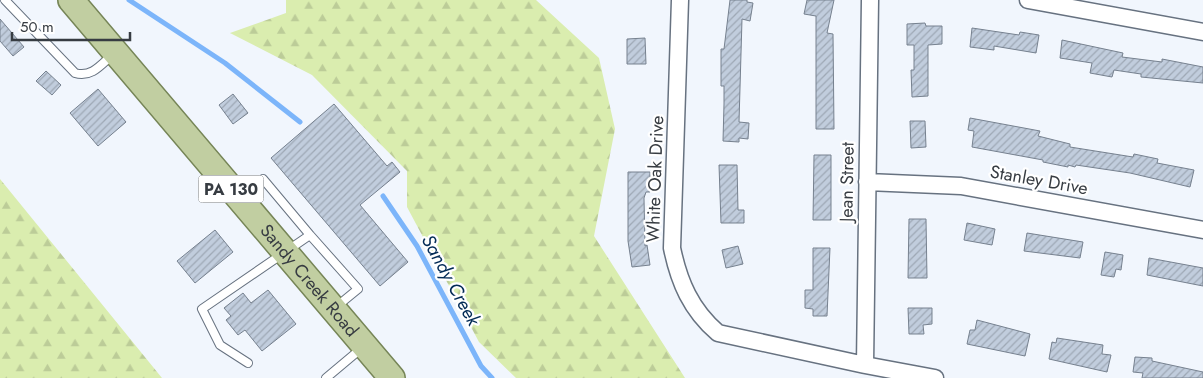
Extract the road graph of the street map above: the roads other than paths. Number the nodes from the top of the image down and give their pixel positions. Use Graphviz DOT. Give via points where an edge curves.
graph roads {
  1 [pos="5,0"];
  2 [pos="71,0"];
  3 [pos="680,0"];
  4 [pos="870,0"];
  5 [pos="1028,0"];
  6 [pos="1203,32"];
  7 [pos="116,52"];
  8 [pos="867,182"];
  9 [pos="239,198"];
  10 [pos="1203,230"];
  11 [pos="310,234"];
  12 [pos="286,253"];
  13 [pos="334,310"];
  14 [pos="364,346"];
  15 [pos="248,363"];
  16 [pos="865,365"];
  17 [pos="326,378"];
  18 [pos="392,378"];
  19 [pos="935,378"];
  1 -- 7 [label="lane" via="75,73 89,74"];
  2 -- 7 [label="main road, Sandy Creek Road / PA 130"];
  3 -- 16 [label="street, White Oak Drive" via="672,248 678,277 689,300 704,321 718,333"];
  4 -- 8 [label="street, Jean Street"];
  5 -- 6 [label="street"];
  7 -- 9 [label="main road, Sandy Creek Road / PA 130"];
  8 -- 10 [label="street, Stanley Drive" via="962,186"];
  8 -- 16 [label="street, Jean Street"];
  9 -- 11 [label="lane" via="263,180"];
  9 -- 12 [label="main road, Sandy Creek Road / PA 130"];
  11 -- 12 [label="lane"];
  11 -- 13 [label="lane" via="358,289"];
  12 -- 13 [label="main road, Sandy Creek Road / PA 130"];
  12 -- 15 [label="lane" via="202,309 220,345"];
  13 -- 14 [label="main road, Sandy Creek Road / PA 130"];
  14 -- 17 [label="lane"];
  14 -- 18 [label="main road, Sandy Creek Road / PA 130"];
  16 -- 19 [label="street, White Oak Drive"];
}
